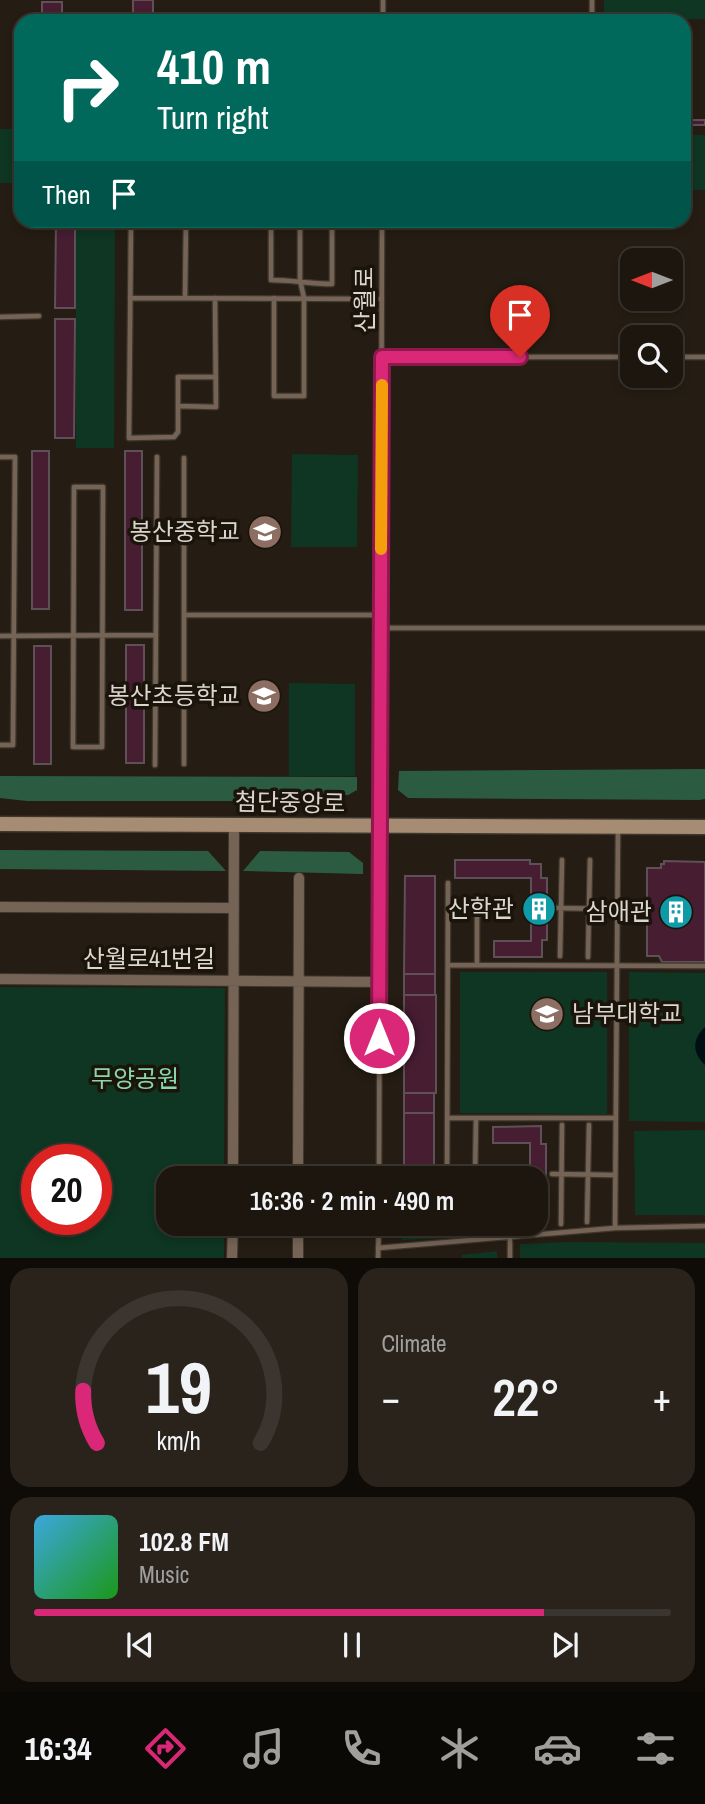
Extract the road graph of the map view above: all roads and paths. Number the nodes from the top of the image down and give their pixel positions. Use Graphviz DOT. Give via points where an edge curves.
graph roads {
  1 [pos="131,228"];
  2 [pos="186,228"];
  3 [pos="271,228"];
  4 [pos="300,228"];
  5 [pos="332,228"];
  6 [pos="382,228"];
  7 [pos="300,280"];
  8 [pos="130,298"];
  9 [pos="185,298"];
  10 [pos="215,298"];
  11 [pos="274,298"];
  12 [pos="304,298"];
  13 [pos="382,299"];
  14 [pos="39,316"];
  15 [pos="0,317"];
  16 [pos="382,357"];
  17 [pos="620,357"];
  18 [pos="683,357"];
  19 [pos="705,357"];
  20 [pos="216,377"];
  21 [pos="178,406"];
  22 [pos="0,457"];
  23 [pos="157,457"];
  24 [pos="184,458"];
  25 [pos="184,615"];
  26 [pos="381,615"];
  27 [pos="381,628"];
  28 [pos="705,628"];
  29 [pos="74,635"];
  30 [pos="102,635"];
  31 [pos="156,635"];
  32 [pos="0,636"];
  33 [pos="14,636"];
  34 [pos="0,745"];
  35 [pos="184,764"];
  36 [pos="155,765"];
  37 [pos="0,824"];
  38 [pos="234,825"];
  39 [pos="380,827"];
  40 [pos="705,827"];
  41 [pos="618,828"];
  42 [pos="562,860"];
  43 [pos="590,860"];
  44 [pos="299,878"];
  45 [pos="448,883"];
  46 [pos="0,906"];
  47 [pos="233,908"];
  48 [pos="552,908"];
  49 [pos="561,908"];
  50 [pos="589,909"];
  51 [pos="617,909"];
  52 [pos="477,915"];
  53 [pos="560,956"];
  54 [pos="588,957"];
  55 [pos="448,965"];
  56 [pos="477,965"];
  57 [pos="616,966"];
  58 [pos="705,966"];
  59 [pos="0,979"];
  60 [pos="233,981"];
  61 [pos="298,982"];
  62 [pos="380,982"];
  63 [pos="447,1118"];
  64 [pos="476,1118"];
  65 [pos="616,1118"];
  66 [pos="562,1125"];
  67 [pos="589,1125"];
  68 [pos="233,1166"];
  69 [pos="298,1166"];
  70 [pos="379,1166"];
  71 [pos="447,1166"];
  72 [pos="475,1166"];
  73 [pos="552,1174"];
  74 [pos="562,1174"];
  75 [pos="588,1175"];
  76 [pos="615,1175"];
  77 [pos="587,1222"];
  78 [pos="561,1224"];
  79 [pos="705,1226"];
  80 [pos="615,1228"];
  81 [pos="233,1236"];
  82 [pos="298,1236"];
  83 [pos="378,1236"];
  84 [pos="510,1237"];
  85 [pos="378,1248"];
  86 [pos="232,1258"];
  87 [pos="298,1258"];
  88 [pos="378,1258"];
  89 [pos="510,1258"];
  1 -- 8 [label="lane"];
  2 -- 9 [label="lane"];
  3 -- 7 [label="lane" via="271,279"];
  4 -- 7 [label="lane"];
  5 -- 7 [label="lane" via="332,284"];
  6 -- 13 [label="lane, 산월로"];
  7 -- 12 [label="lane"];
  8 -- 9 [label="lane"];
  8 -- 21 [label="lane" via="130,438 174,437"];
  9 -- 10 [label="lane"];
  10 -- 11 [label="lane"];
  10 -- 20 [label="lane"];
  11 -- 12 [label="lane"];
  11 -- 12 [label="lane" via="274,396 304,396"];
  12 -- 13 [label="lane"];
  13 -- 16 [label="lane, 산월로"];
  14 -- 15 [label="lane"];
  16 -- 17 [label="lane"];
  16 -- 26 [label="lane, 산월로"];
  18 -- 19 [label="lane"];
  20 -- 21 [label="lane" via="178,377"];
  20 -- 21 [label="lane" via="216,407"];
  22 -- 33 [label="lane" via="15,457"];
  23 -- 31 [label="lane"];
  24 -- 25 [label="lane"];
  25 -- 26 [label="lane"];
  25 -- 35 [label="lane"];
  26 -- 27 [label="lane, 산월로"];
  27 -- 28 [label="lane"];
  27 -- 39 [label="lane, 산월로"];
  29 -- 30 [label="lane"];
  29 -- 30 [label="lane" via="73,747 102,747"];
  29 -- 30 [label="lane" via="74,488 103,487"];
  29 -- 33 [label="lane"];
  30 -- 31 [label="lane"];
  31 -- 36 [label="lane"];
  32 -- 33 [label="lane"];
  33 -- 34 [label="lane" via="13,745"];
  37 -- 38 [label="street, 첨단중앙로"];
  38 -- 39 [label="street, 첨단중앙로"];
  38 -- 47 [label="street"];
  39 -- 41 [label="street, 첨단중앙로"];
  39 -- 62 [label="lane, 산월로"];
  40 -- 41 [label="street, 첨단중앙로"];
  41 -- 51 [label="lane"];
  42 -- 49 [label="lane"];
  43 -- 50 [label="lane"];
  44 -- 61 [label="street"];
  45 -- 55 [label="lane"];
  46 -- 47 [label="street"];
  47 -- 60 [label="street"];
  48 -- 49 [label="lane"];
  49 -- 50 [label="lane"];
  49 -- 53 [label="lane"];
  50 -- 51 [label="lane"];
  50 -- 54 [label="lane"];
  51 -- 57 [label="lane"];
  52 -- 56 [label="lane"];
  55 -- 56 [label="lane"];
  55 -- 63 [label="lane"];
  56 -- 57 [label="lane"];
  57 -- 58 [label="lane"];
  57 -- 65 [label="lane"];
  59 -- 60 [label="street, 산월로41번길"];
  60 -- 61 [label="street, 산월로41번길"];
  60 -- 68 [label="street"];
  61 -- 62 [label="street, 산월로41번길"];
  61 -- 69 [label="street"];
  62 -- 70 [label="lane, 산월로"];
  63 -- 64 [label="lane"];
  63 -- 71 [label="lane"];
  64 -- 65 [label="lane"];
  64 -- 72 [label="lane"];
  65 -- 76 [label="lane"];
  66 -- 74 [label="lane"];
  67 -- 75 [label="lane"];
  73 -- 74 [label="lane"];
  74 -- 75 [label="lane"];
  74 -- 78 [label="lane"];
  75 -- 76 [label="lane"];
  75 -- 77 [label="lane"];
  76 -- 80 [label="lane"];
  79 -- 80 [label="lane"];
  80 -- 84 [label="lane"];
  81 -- 86 [label="street"];
  82 -- 87 [label="street"];
  83 -- 85 [label="lane"];
  84 -- 85 [label="lane"];
  84 -- 89 [label="lane"];
  85 -- 88 [label="lane"];
}
